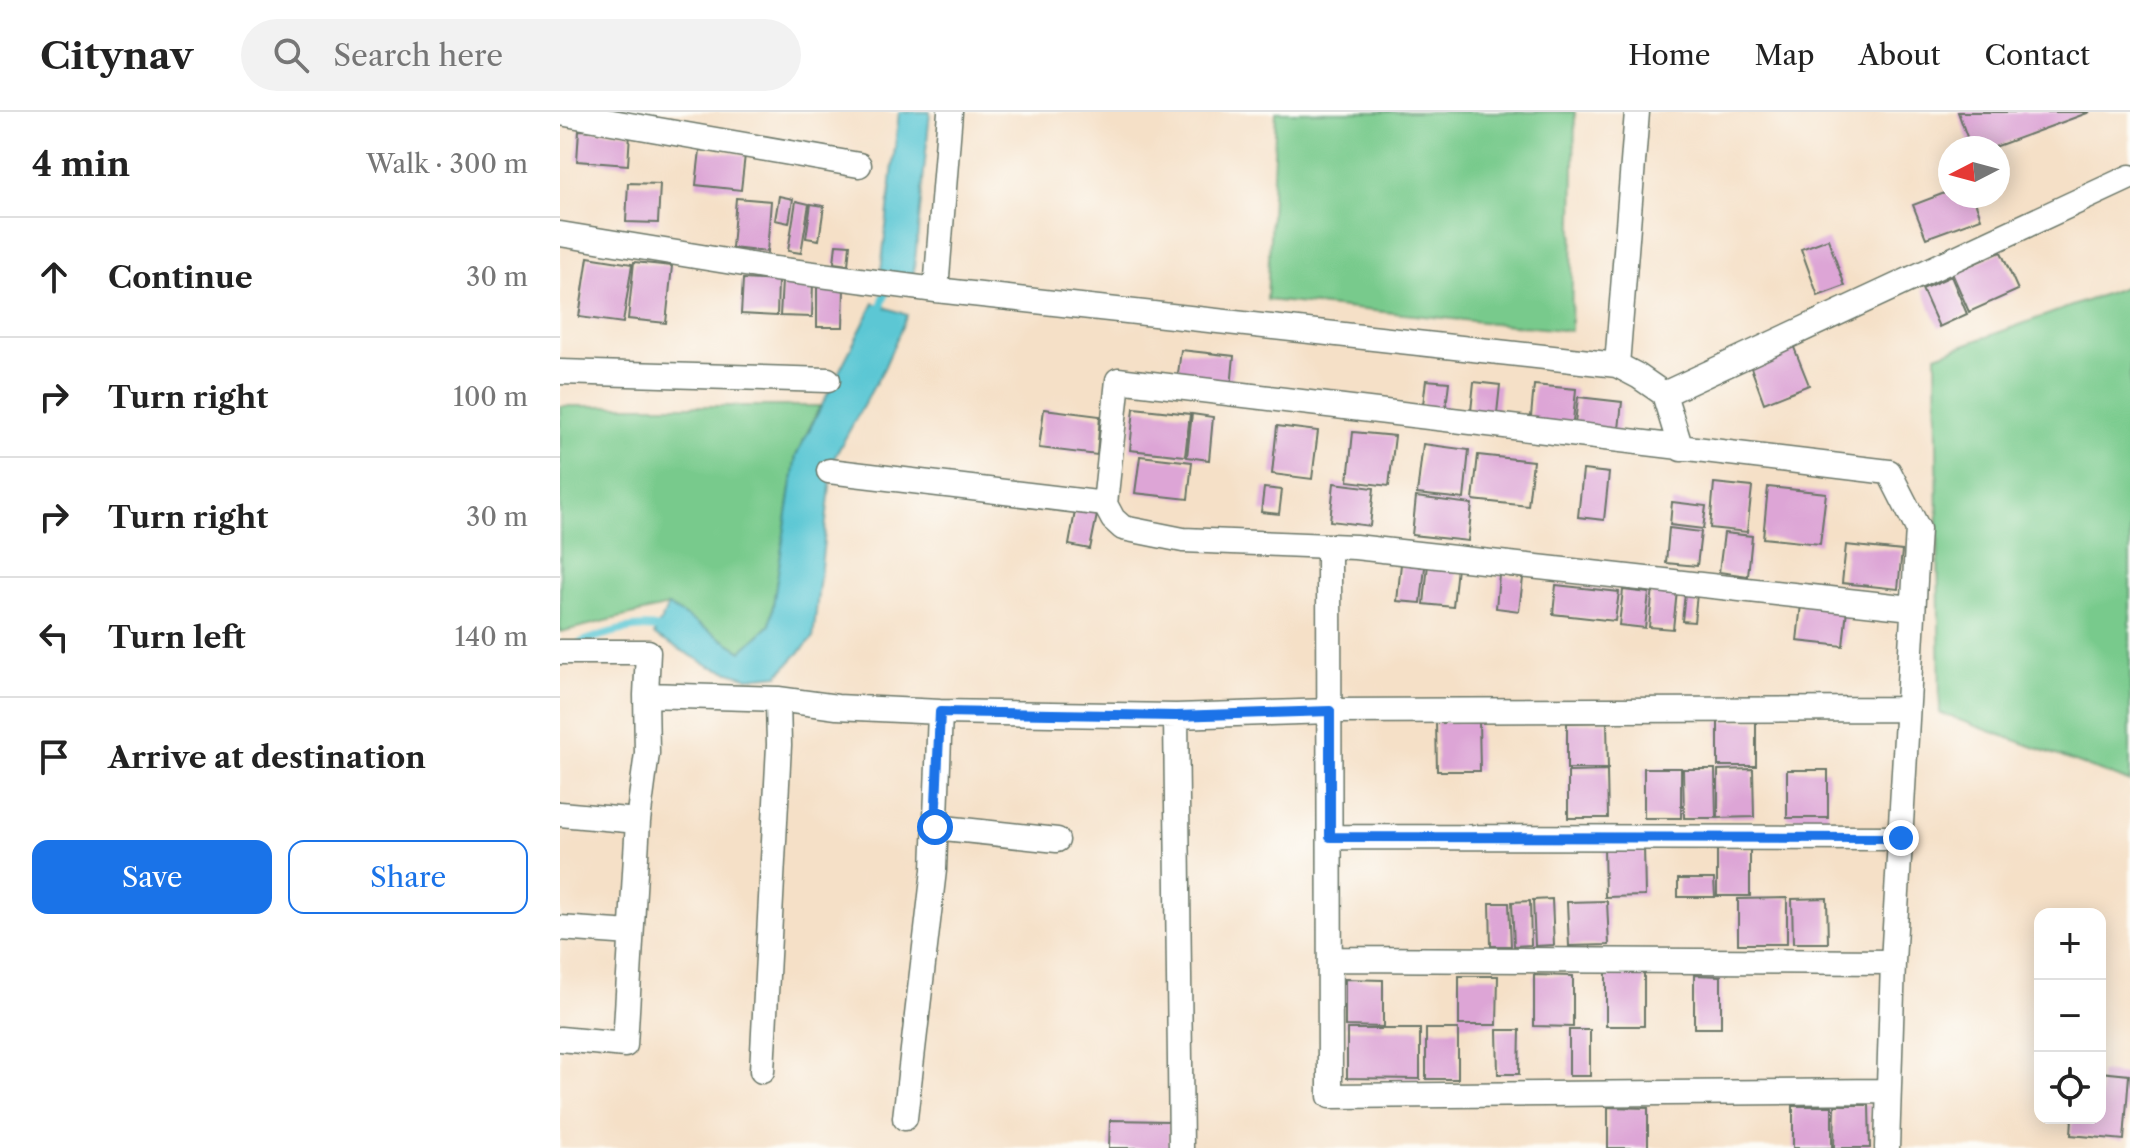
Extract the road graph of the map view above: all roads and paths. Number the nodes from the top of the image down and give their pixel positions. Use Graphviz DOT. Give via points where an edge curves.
graph roads {
  1 [pos="950,112"];
  2 [pos="1637,112"];
  3 [pos="560,113"];
  4 [pos="859,165"];
  5 [pos="2130,177"];
  6 [pos="560,234"];
  7 [pos="936,290"];
  8 [pos="1617,365"];
  9 [pos="560,372"];
  10 [pos="828,380"];
  11 [pos="1664,394"];
  12 [pos="1681,449"];
  13 [pos="829,471"];
  14 [pos="1105,504"];
  15 [pos="1329,547"];
  16 [pos="1912,608"];
  17 [pos="560,652"];
  18 [pos="646,695"];
  19 [pos="778,699"];
  20 [pos="1906,709"];
  21 [pos="1330,711"];
  22 [pos="940,712"];
  23 [pos="1176,716"];
  24 [pos="560,814"];
  25 [pos="638,821"];
  26 [pos="935,827"];
  27 [pos="1330,837"];
  28 [pos="1901,838"];
  29 [pos="1057,840"];
  30 [pos="560,928"];
  31 [pos="631,933"];
  32 [pos="1330,959"];
  33 [pos="1893,962"];
  34 [pos="560,1039"];
  35 [pos="762,1071"];
  36 [pos="1887,1091"];
  37 [pos="905,1118"];
  38 [pos="1181,1148"];
  39 [pos="1887,1148"];
  1 -- 7 [label="street"];
  2 -- 8 [label="street"];
  3 -- 4 [label="street"];
  5 -- 11 [label="street"];
  6 -- 7 [label="street"];
  7 -- 8 [label="street"];
  8 -- 11 [label="street"];
  9 -- 10 [label="street"];
  11 -- 12 [label="street"];
  12 -- 14 [label="street" via="1118,380"];
  12 -- 16 [label="street" via="1889,472 1918,529"];
  13 -- 14 [label="street"];
  14 -- 15 [label="street" via="1123,528 1183,540"];
  15 -- 16 [label="street"];
  15 -- 21 [label="street"];
  16 -- 20 [label="street"];
  17 -- 18 [label="street" via="648,652"];
  18 -- 19 [label="street"];
  18 -- 25 [label="street" via="647,753"];
  19 -- 22 [label="street"];
  19 -- 35 [label="street"];
  20 -- 21 [label="street"];
  20 -- 28 [label="street"];
  21 -- 23 [label="street"];
  21 -- 27 [label="street"];
  22 -- 23 [label="street"];
  22 -- 26 [label="street"];
  23 -- 38 [label="street"];
  24 -- 25 [label="street"];
  25 -- 31 [label="street"];
  26 -- 29 [label="street"];
  26 -- 37 [label="street"];
  27 -- 28 [label="street"];
  27 -- 32 [label="street"];
  28 -- 33 [label="street"];
  30 -- 31 [label="street"];
  31 -- 34 [label="street" via="625,1045"];
  32 -- 33 [label="street"];
  32 -- 36 [label="street" via="1330,1096"];
  33 -- 36 [label="street"];
  36 -- 39 [label="street"];
}
